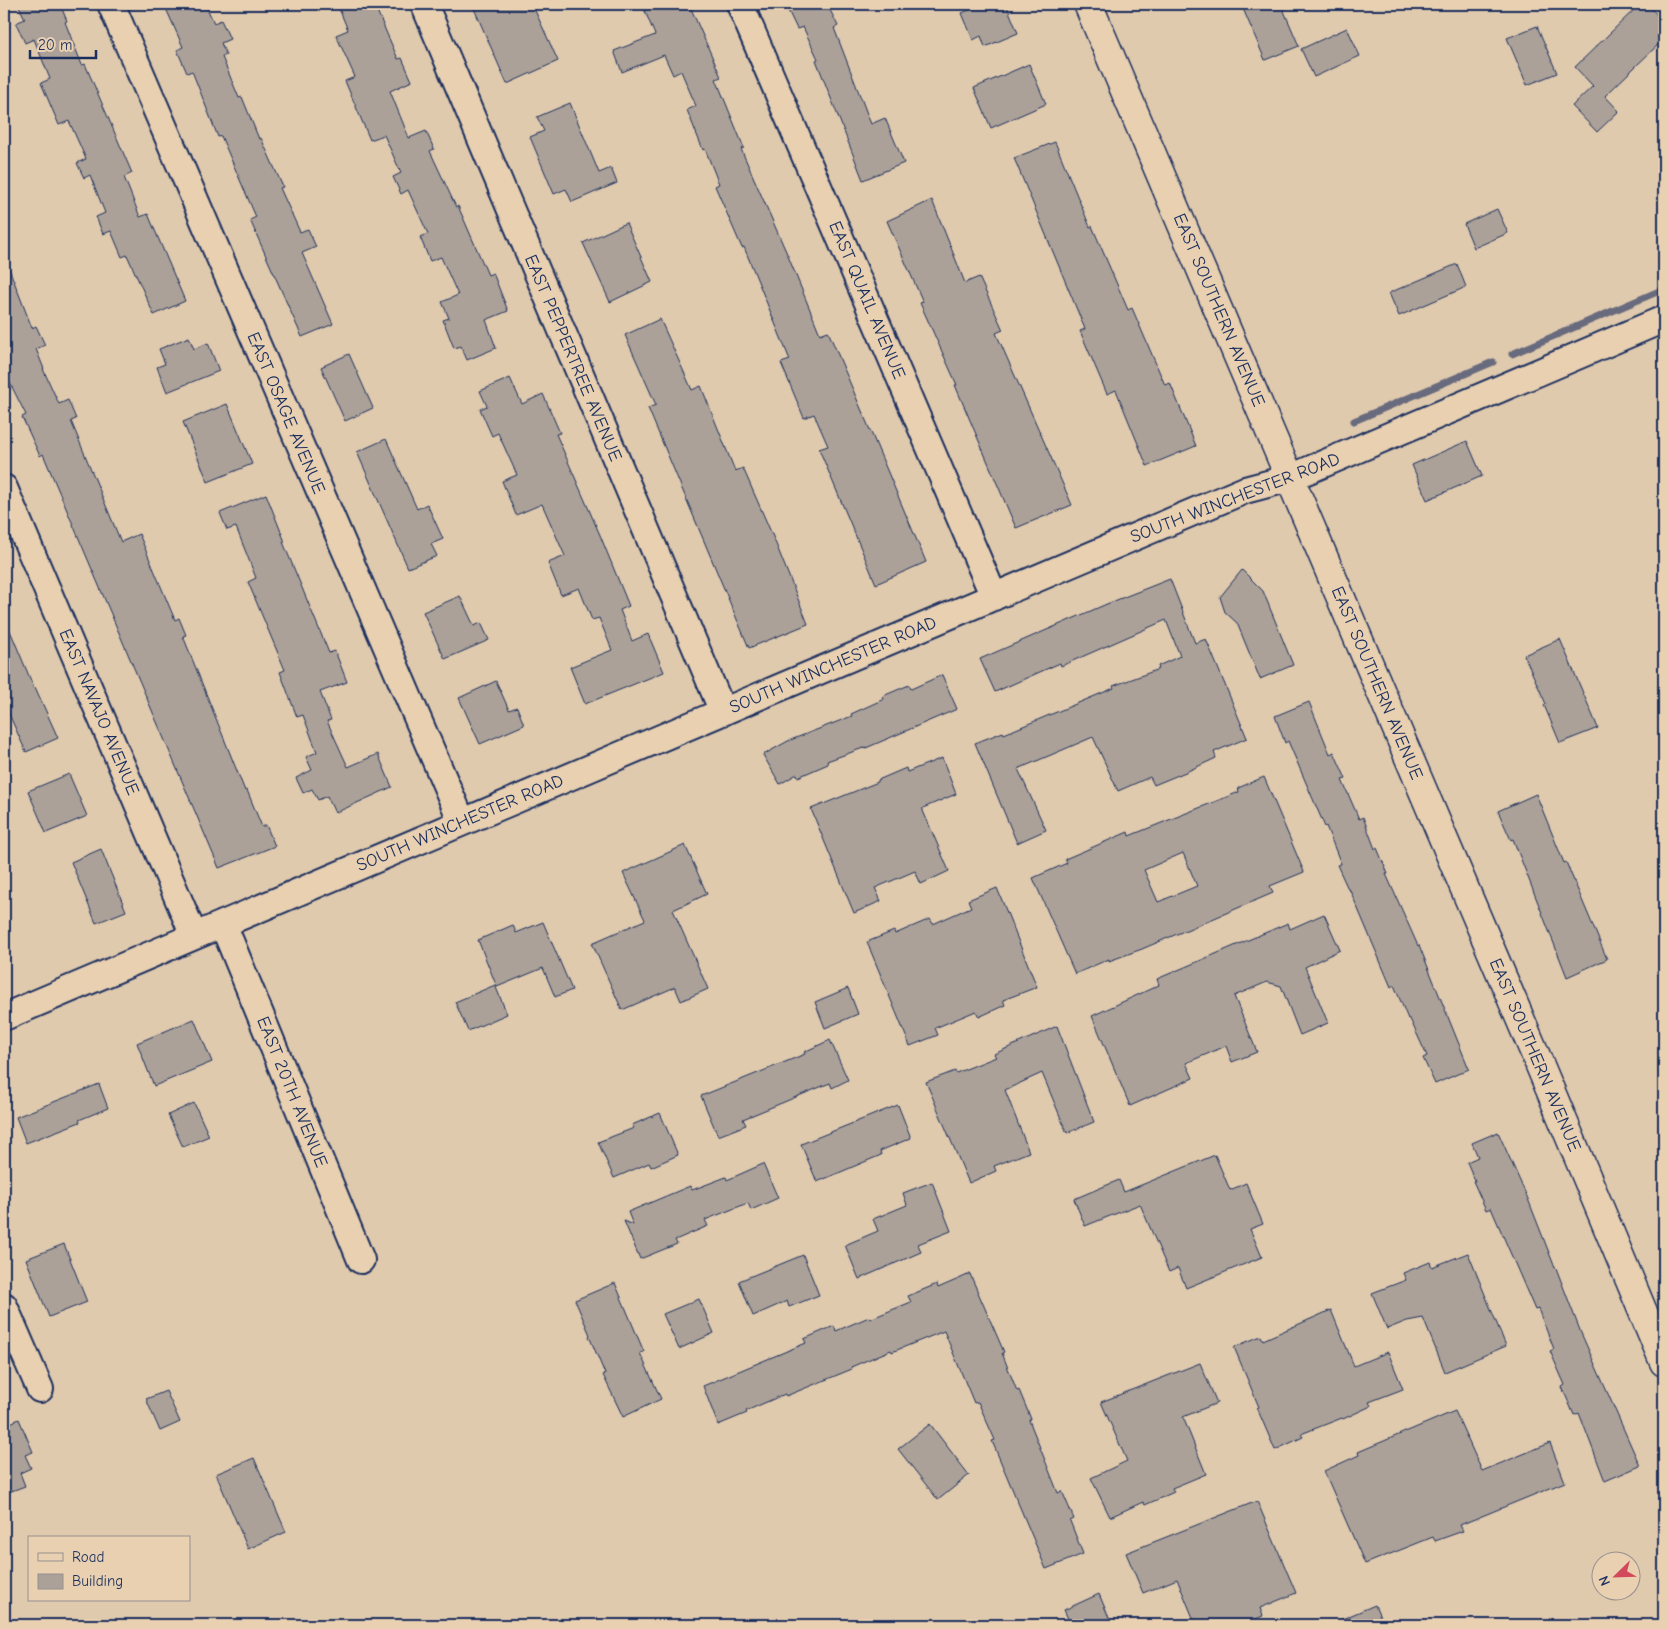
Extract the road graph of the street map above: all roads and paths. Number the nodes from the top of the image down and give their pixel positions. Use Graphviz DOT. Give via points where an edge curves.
graph roads {
  1 [pos="111,4"];
  2 [pos="424,4"];
  3 [pos="740,4"];
  4 [pos="1088,4"];
  5 [pos="1664,319"];
  6 [pos="1290,478"];
  7 [pos="4,488"];
  8 [pos="994,597"];
  9 [pos="723,712"];
  10 [pos="462,822"];
  11 [pos="223,924"];
  12 [pos="194,936"];
  13 [pos="4,1016"];
  14 [pos="360,1260"];
  15 [pos="4,1306"];
  16 [pos="1664,1362"];
  17 [pos="40,1390"];
  1 -- 10 [label="street, EAST OSAGE AVENUE"];
  2 -- 9 [label="street, EAST PEPPERTREE AVENUE"];
  3 -- 8 [label="street, EAST QUAIL AVENUE"];
  4 -- 6 [label="main road, EAST SOUTHERN AVENUE"];
  5 -- 6 [label="street, SOUTH WINCHESTER ROAD"];
  6 -- 8 [label="street, SOUTH WINCHESTER ROAD" via="1245,490"];
  6 -- 16 [label="main road, EAST SOUTHERN AVENUE"];
  7 -- 12 [label="street, EAST NAVAJO AVENUE"];
  8 -- 9 [label="street, SOUTH WINCHESTER ROAD"];
  9 -- 10 [label="street, SOUTH WINCHESTER ROAD"];
  10 -- 11 [label="street, SOUTH WINCHESTER ROAD"];
  11 -- 12 [label="street, SOUTH WINCHESTER ROAD"];
  11 -- 14 [label="street, EAST 20TH AVENUE"];
  12 -- 13 [label="street, SOUTH WINCHESTER ROAD"];
  15 -- 17 [label="street"];
}
